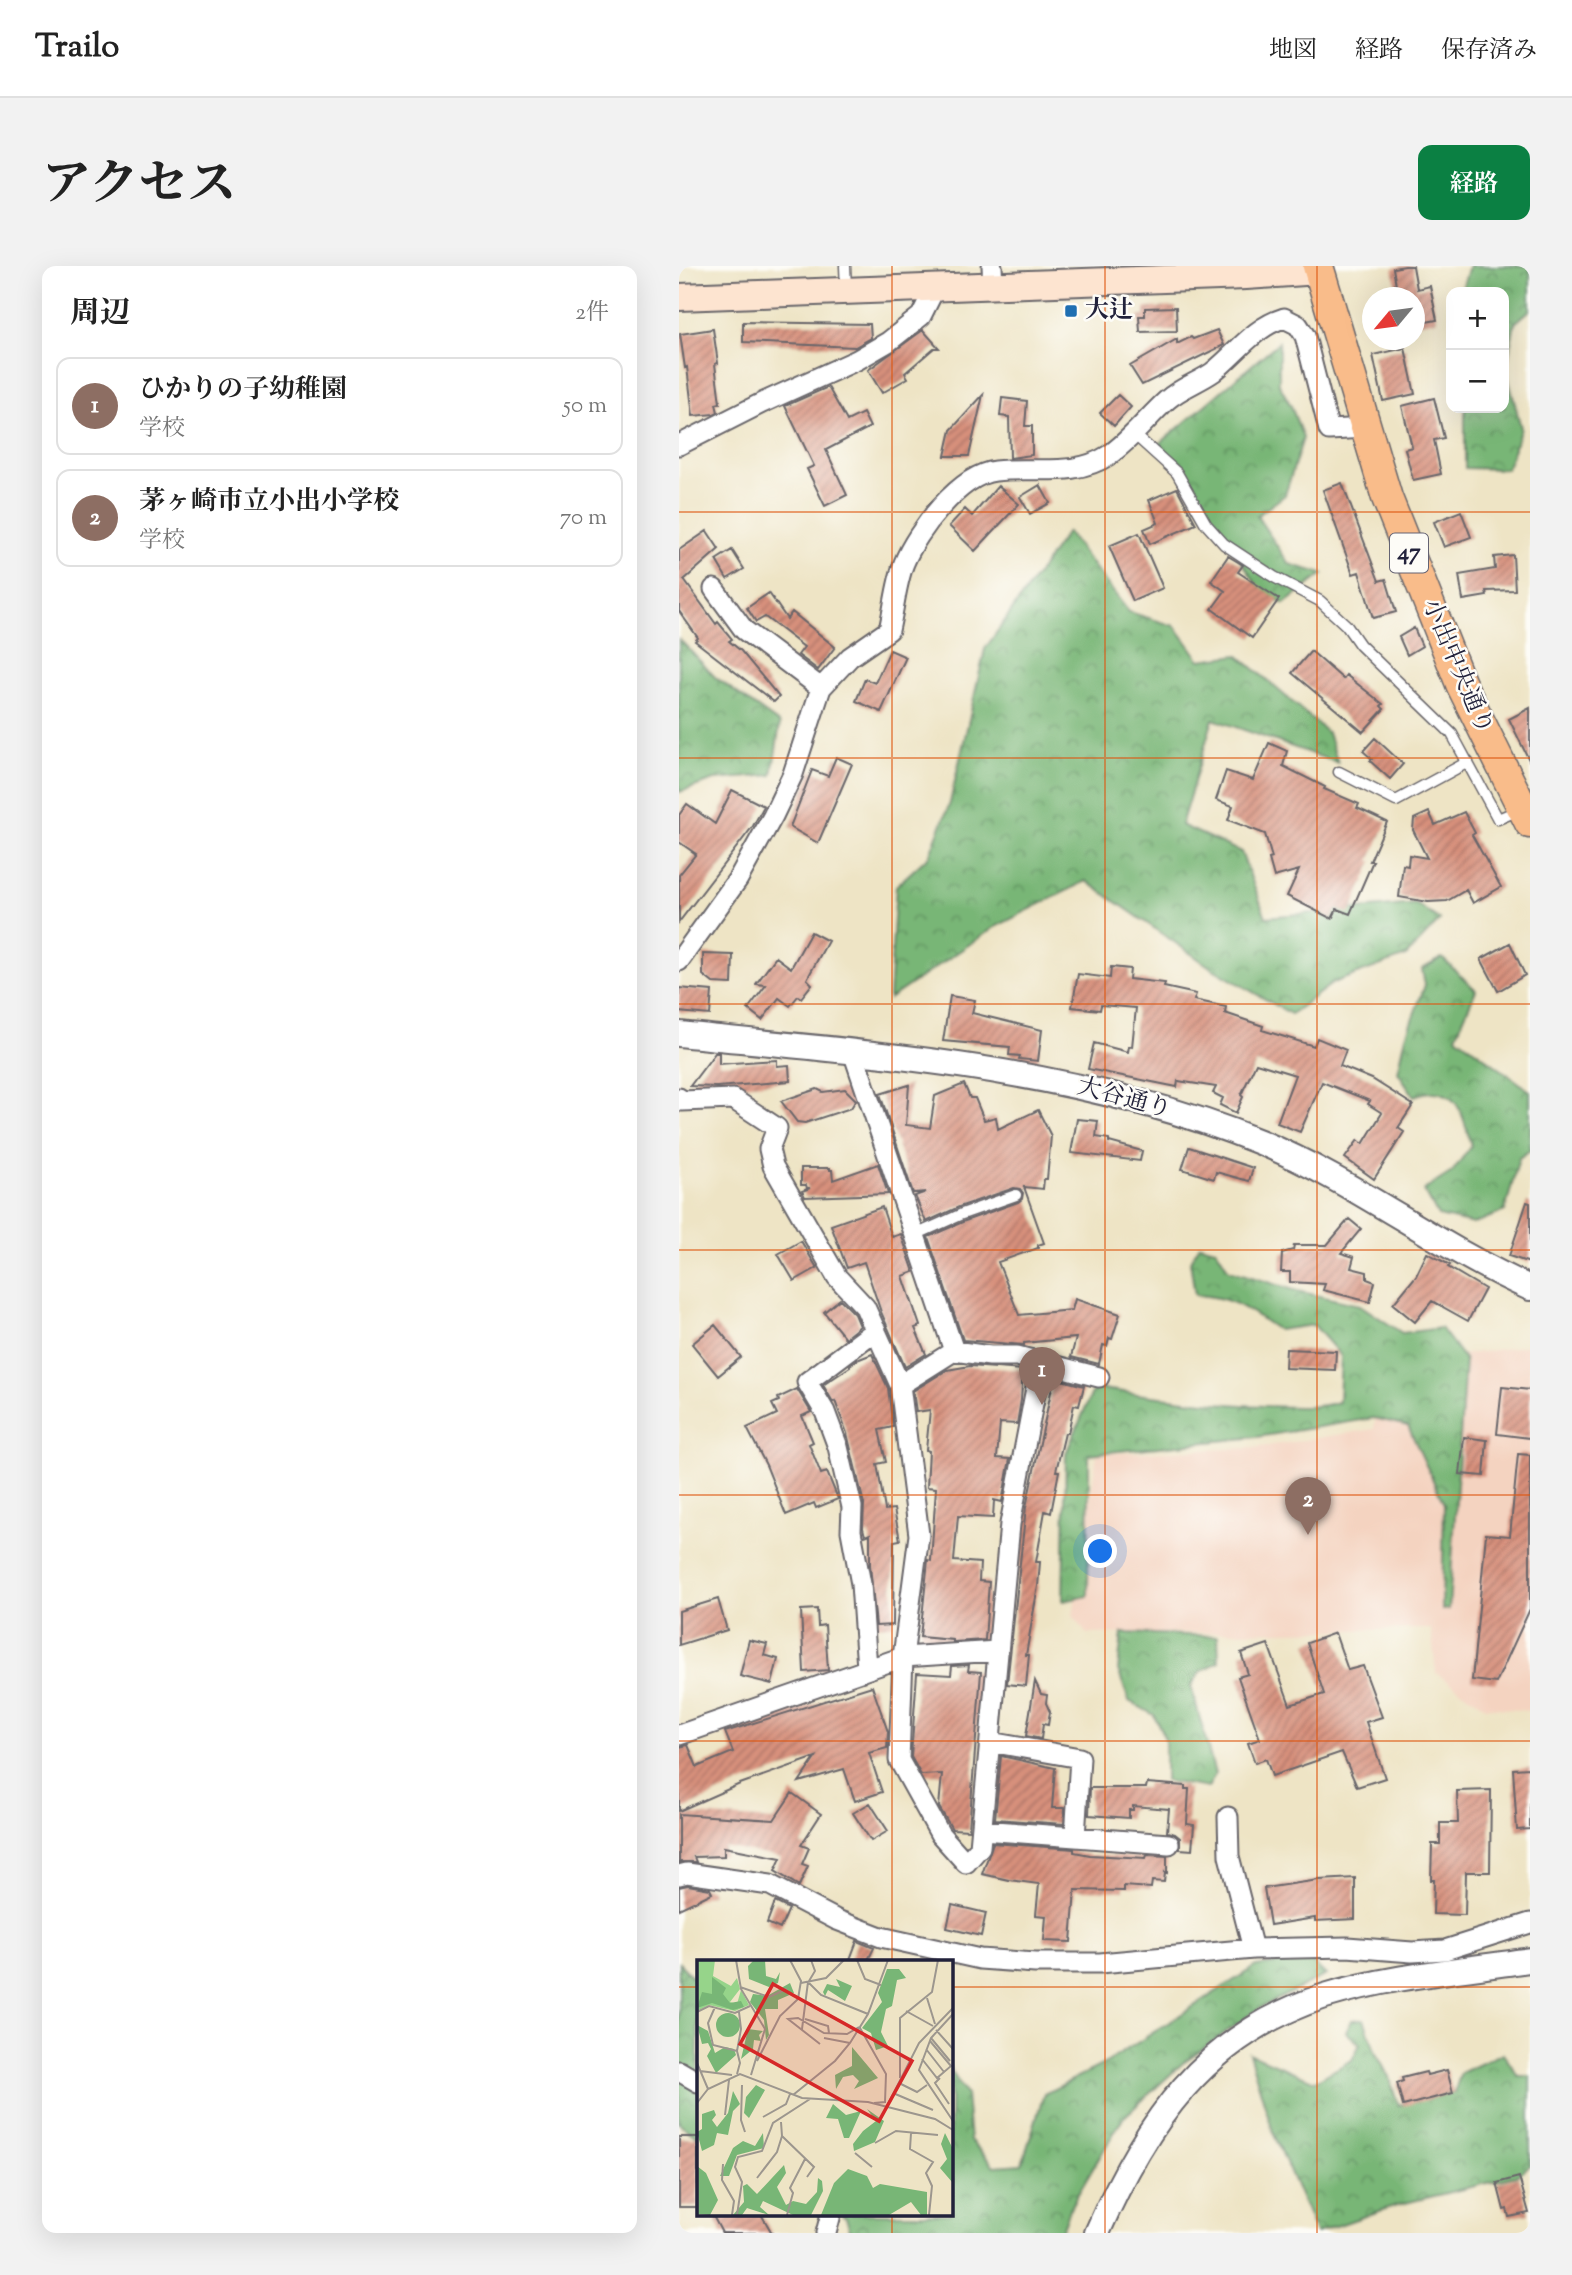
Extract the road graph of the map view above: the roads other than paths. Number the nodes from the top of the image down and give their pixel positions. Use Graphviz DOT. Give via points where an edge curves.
graph roads {
  1 [pos="1322,268"];
  2 [pos="1134,273"];
  3 [pos="993,275"];
  4 [pos="846,278"];
  5 [pos="936,286"];
  6 [pos="679,297"];
  7 [pos="1367,428"];
  8 [pos="1135,435"];
  9 [pos="679,445"];
  10 [pos="714,589"];
  11 [pos="821,688"];
  12 [pos="1468,762"];
  13 [pos="1339,772"];
  14 [pos="1526,816"];
  15 [pos="679,961"];
  16 [pos="679,1034"];
  17 [pos="853,1052"];
  18 [pos="679,1098"];
  19 [pos="1016,1195"];
  20 [pos="915,1235"];
  21 [pos="1530,1288"];
  22 [pos="876,1329"];
  23 [pos="954,1351"];
  24 [pos="1041,1362"];
  25 [pos="1099,1377"];
  26 [pos="900,1385"];
  27 [pos="997,1651"];
  28 [pos="903,1657"];
  29 [pos="867,1668"];
  30 [pos="679,1735"];
  31 [pos="990,1742"];
  32 [pos="1227,1817"];
  33 [pos="982,1830"];
  34 [pos="1075,1837"];
  35 [pos="1169,1844"];
  36 [pos="679,1875"];
  37 [pos="1530,1923"];
  38 [pos="1253,1949"];
  39 [pos="1530,1960"];
  40 [pos="679,2071"];
  41 [pos="697,2081"];
  42 [pos="830,2216"];
  43 [pos="826,2233"];
  44 [pos="1097,2233"];
  1 -- 2 [label="main road" via="1246,276"];
  1 -- 7 [label="main road, 小出中央通り / 47"];
  2 -- 3 [label="main road"];
  3 -- 5 [label="main road"];
  4 -- 5 [label="main road"];
  4 -- 6 [label="main road"];
  5 -- 9 [label="street" via="921,316 888,342"];
  7 -- 8 [label="street" via="1329,430 1305,336 1298,325 1284,318 1268,323 1212,372 1169,398"];
  7 -- 14 [label="main road, 小出中央通り / 47" via="1387,498 1461,684"];
  8 -- 11 [label="street" via="1092,464 978,475 947,501 915,541 903,565 890,631 850,657"];
  8 -- 12 [label="lane" via="1177,473 1206,524 1224,544 1320,601 1453,734"];
  10 -- 11 [label="street" via="744,631"];
  11 -- 15 [label="street" via="793,774 773,816 738,879"];
  12 -- 13 [label="lane" via="1396,801"];
  12 -- 14 [label="lane" via="1498,819"];
  16 -- 17 [label="street, 大谷通り"];
  17 -- 20 [label="street"];
  17 -- 21 [label="street, 大谷通り" via="1056,1082 1146,1102 1196,1119 1310,1165 1467,1258"];
  18 -- 22 [label="street" via="733,1099 776,1128 769,1149 773,1166 837,1277 865,1307"];
  19 -- 20 [label="lane"];
  20 -- 23 [label="street"];
  22 -- 26 [label="street"];
  22 -- 29 [label="street" via="807,1382 838,1447 852,1507"];
  23 -- 24 [label="street"];
  23 -- 26 [label="street"];
  24 -- 25 [label="street"];
  24 -- 27 [label="street" via="1010,1524"];
  26 -- 28 [label="street" via="919,1535"];
  27 -- 28 [label="street"];
  27 -- 31 [label="street"];
  28 -- 29 [label="street"];
  28 -- 33 [label="street" via="899,1760 940,1834 966,1863 980,1847"];
  29 -- 30 [label="street"];
  31 -- 33 [label="street"];
  31 -- 34 [label="street" via="1080,1758"];
  32 -- 38 [label="street" via="1229,1856"];
  33 -- 34 [label="street"];
  34 -- 35 [label="street"];
  36 -- 38 [label="street" via="770,1885 881,1937 980,1959 1100,1963"];
  37 -- 38 [label="street" via="1445,1950"];
  39 -- 44 [label="street" via="1339,1993 1260,2025 1217,2053 1180,2091 1141,2144"];
  40 -- 41 [label="street"];
  42 -- 43 [label="street"];
}
